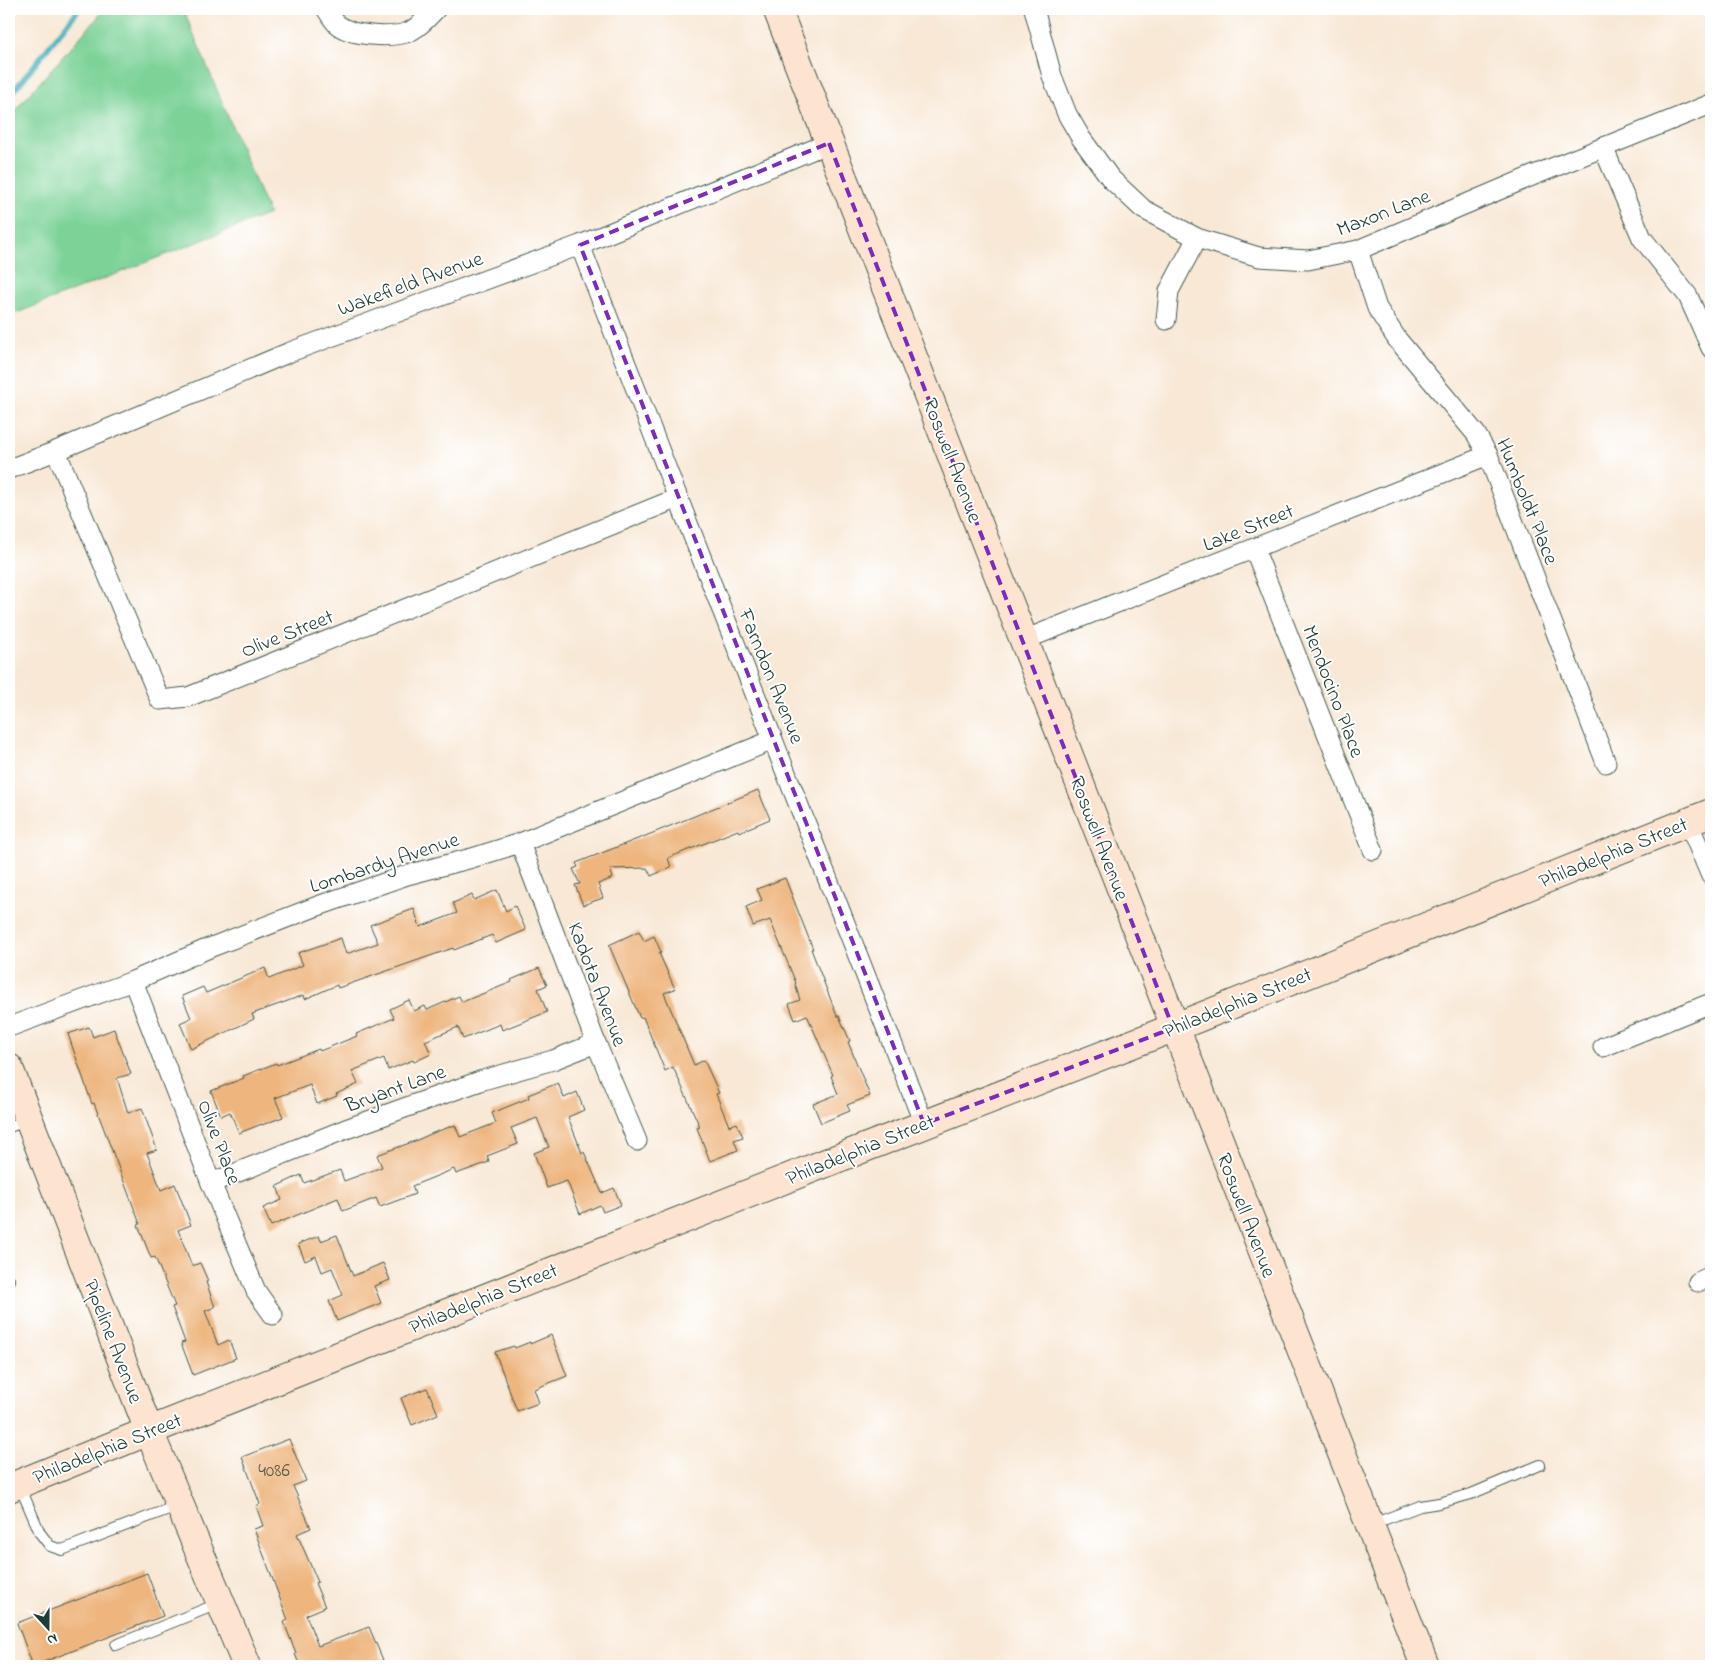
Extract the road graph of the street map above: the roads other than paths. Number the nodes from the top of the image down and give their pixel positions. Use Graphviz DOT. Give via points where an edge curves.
graph roads {
  1 [pos="326,9"];
  2 [pos="436,9"];
  3 [pos="777,9"];
  4 [pos="1034,9"];
  5 [pos="1711,104"];
  6 [pos="829,143"];
  7 [pos="1603,147"];
  8 [pos="1197,238"];
  9 [pos="580,244"];
  10 [pos="1358,250"];
  11 [pos="1166,320"];
  12 [pos="1711,348"];
  13 [pos="56,451"];
  14 [pos="1488,455"];
  15 [pos="9,469"];
  16 [pos="678,498"];
  17 [pos="1254,548"];
  18 [pos="1024,640"];
  19 [pos="773,740"];
  20 [pos="1606,763"];
  21 [pos="1700,817"];
  22 [pos="520,843"];
  23 [pos="1373,850"];
  24 [pos="1711,876"];
  25 [pos="134,981"];
  26 [pos="1711,1003"];
  27 [pos="9,1027"];
  28 [pos="1173,1028"];
  29 [pos="596,1043"];
  30 [pos="1603,1047"];
  31 [pos="9,1068"];
  32 [pos="18,1123"];
  33 [pos="924,1124"];
  34 [pos="637,1141"];
  35 [pos="211,1183"];
  36 [pos="272,1315"];
  37 [pos="149,1431"];
  38 [pos="1540,1465"];
  39 [pos="14,1486"];
  40 [pos="180,1505"];
  41 [pos="1369,1526"];
  42 [pos="220,1602"];
  43 [pos="116,1645"];
  44 [pos="247,1666"];
  45 [pos="1425,1666"];
  1 -- 2 [label="street" via="337,24 356,34 386,35 406,33"];
  3 -- 6 [label="street, Roswell Avenue"];
  4 -- 8 [label="street, Maxon Lane" via="1052,76 1067,114 1081,138 1111,179 1143,209"];
  5 -- 7 [label="street, Maxon Lane"];
  6 -- 9 [label="street, Wakefield Avenue"];
  6 -- 18 [label="street, Roswell Avenue"];
  7 -- 10 [label="street, Maxon Lane"];
  7 -- 12 [label="street" via="1642,238 1688,296"];
  8 -- 10 [label="street, Maxon Lane" via="1259,257 1308,260"];
  8 -- 11 [label="street" via="1170,291"];
  9 -- 13 [label="street, Wakefield Avenue" via="290,352"];
  9 -- 16 [label="street, Farndon Avenue"];
  10 -- 14 [label="street, Humboldt Place" via="1377,308 1397,339 1476,434"];
  13 -- 15 [label="street, Wakefield Avenue"];
  13 -- 16 [label="street, Olive Street" via="160,700 188,697"];
  14 -- 17 [label="street, Lake Street"];
  14 -- 20 [label="street, Humboldt Place"];
  16 -- 19 [label="street, Farndon Avenue"];
  17 -- 18 [label="street, Lake Street"];
  17 -- 23 [label="street, Mendocino Place"];
  18 -- 28 [label="street, Roswell Avenue"];
  19 -- 22 [label="street, Lombardy Avenue"];
  19 -- 33 [label="street, Farndon Avenue"];
  21 -- 24 [label="street"];
  21 -- 28 [label="street, Philadelphia Street"];
  22 -- 25 [label="street, Lombardy Avenue" via="407,875 314,907"];
  22 -- 29 [label="street, Kadota Avenue"];
  25 -- 27 [label="street, Lombardy Avenue"];
  25 -- 35 [label="street, Olive Place"];
  26 -- 30 [label="street"];
  28 -- 33 [label="street, Philadelphia Street"];
  28 -- 41 [label="street, Roswell Avenue"];
  29 -- 34 [label="street, Kadota Avenue"];
  29 -- 35 [label="street, Bryant Lane" via="346,1129"];
  31 -- 32 [label="street, Pipeline Avenue"];
  32 -- 37 [label="street, Pipeline Avenue"];
  33 -- 37 [label="street, Philadelphia Street"];
  35 -- 36 [label="street, Olive Place" via="256,1291"];
  37 -- 39 [label="street, Philadelphia Street"];
  37 -- 40 [label="street, Pipeline Avenue"];
  38 -- 41 [label="lane" via="1471,1494 1420,1506"];
  39 -- 40 [label="lane" via="40,1533 50,1546 62,1550"];
  40 -- 42 [label="street, Pipeline Avenue"];
  41 -- 45 [label="street, Roswell Avenue"];
  42 -- 43 [label="lane"];
  42 -- 44 [label="street, Pipeline Avenue"];
}
